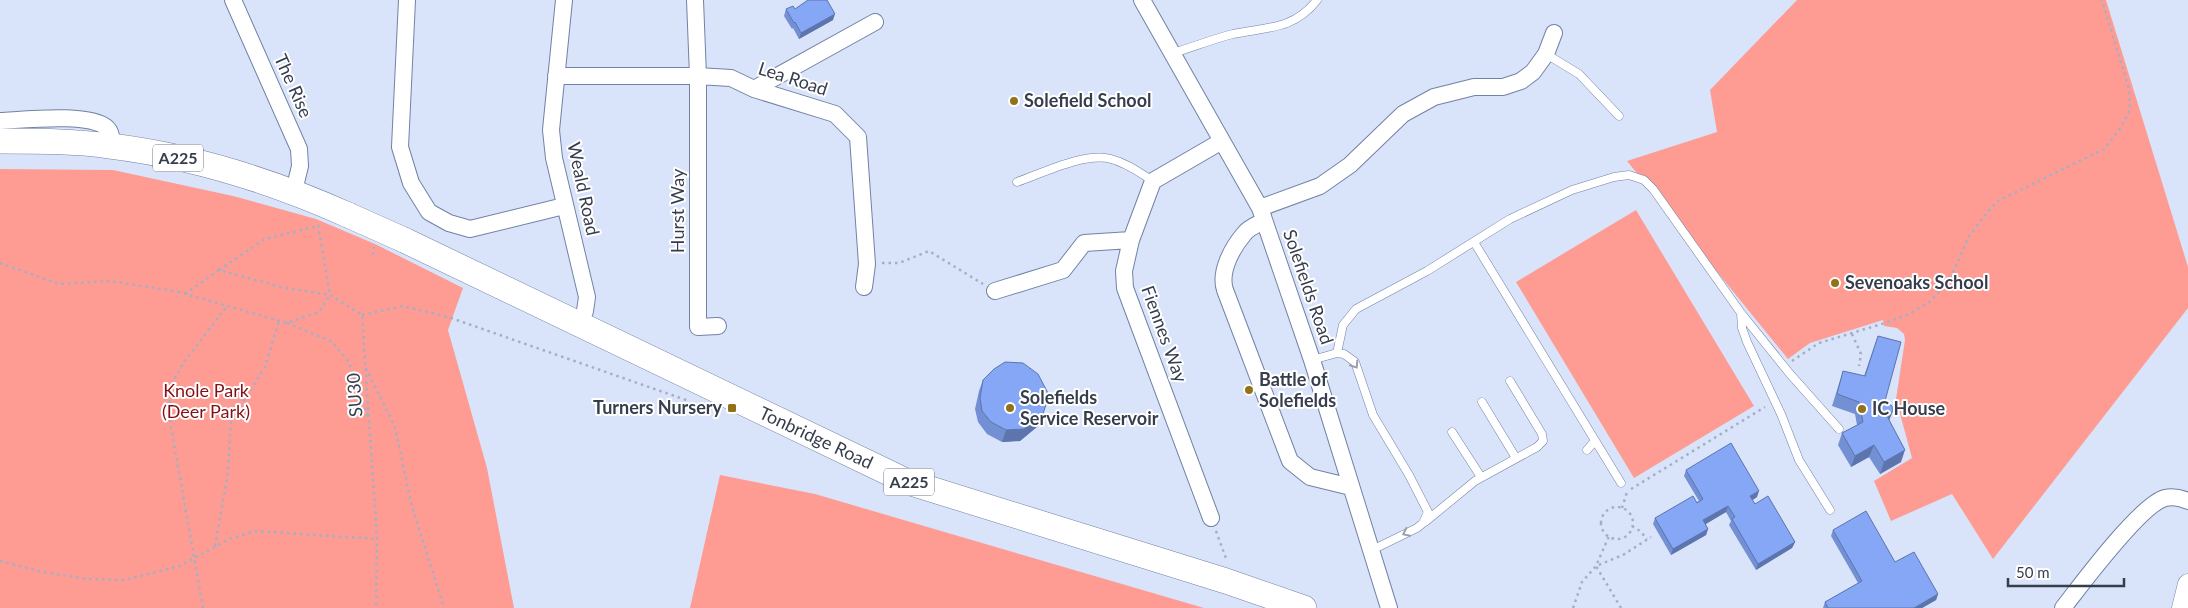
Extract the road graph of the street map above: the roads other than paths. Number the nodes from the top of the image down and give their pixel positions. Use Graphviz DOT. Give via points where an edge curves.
graph roads {
  1 [pos="233,0"];
  2 [pos="407,0"];
  3 [pos="564,0"];
  4 [pos="696,0"];
  5 [pos="1142,0"];
  6 [pos="1318,0"];
  7 [pos="875,22"];
  8 [pos="1554,32"];
  9 [pos="1173,53"];
  10 [pos="1546,54"];
  11 [pos="556,76"];
  12 [pos="698,76"];
  13 [pos="754,89"];
  14 [pos="1619,116"];
  15 [pos="0,121"];
  16 [pos="1222,141"];
  17 [pos="0,142"];
  18 [pos="111,146"];
  19 [pos="1153,181"];
  20 [pos="1017,182"];
  21 [pos="303,195"];
  22 [pos="564,206"];
  23 [pos="1262,214"];
  24 [pos="1131,240"];
  25 [pos="1474,242"];
  26 [pos="864,287"];
  27 [pos="995,291"];
  28 [pos="1741,313"];
  29 [pos="579,325"];
  30 [pos="718,326"];
  31 [pos="1338,353"];
  32 [pos="1312,360"];
  33 [pos="1510,381"];
  34 [pos="1482,402"];
  35 [pos="1839,429"];
  36 [pos="1452,432"];
  37 [pos="1594,440"];
  38 [pos="1587,450"];
  39 [pos="1516,458"];
  40 [pos="1482,477"];
  41 [pos="1621,483"];
  42 [pos="1350,487"];
  43 [pos="2188,501"];
  44 [pos="1830,510"];
  45 [pos="1211,518"];
  46 [pos="1423,523"];
  47 [pos="1372,550"];
  48 [pos="2188,584"];
  49 [pos="1294,606"];
  50 [pos="1389,608"];
  51 [pos="2063,608"];
  52 [pos="2182,608"];
  1 -- 21 [label="street, The Rise" via="300,149"];
  2 -- 22 [label="street" via="400,147 411,183 429,212 449,223 470,229"];
  3 -- 11 [label="street, Weald Road"];
  4 -- 12 [label="street, Hurst Way"];
  5 -- 9 [label="street, Solefields Road"];
  6 -- 9 [label="lane" via="1301,15 1276,27 1233,34"];
  7 -- 13 [label="street"];
  8 -- 10 [label="street"];
  9 -- 16 [label="street, Solefields Road"];
  10 -- 14 [label="lane" via="1579,74"];
  10 -- 23 [label="street" via="1533,72 1521,81 1503,87 1474,87 1434,97 1403,114 1350,165 1320,186"];
  11 -- 12 [label="street, Lea Road"];
  11 -- 22 [label="street, Weald Road" via="551,130"];
  12 -- 13 [label="street, Lea Road" via="731,78"];
  12 -- 30 [label="street, Hurst Way" via="693,328"];
  13 -- 26 [label="street, Lea Road" via="835,114 858,137 867,264"];
  15 -- 18 [label="street" via="66,117 100,124 110,132"];
  16 -- 19 [label="street"];
  16 -- 23 [label="street, Solefields Road"];
  17 -- 18 [label="main road, A225" via="55,141"];
  18 -- 21 [label="main road, A225" via="202,162"];
  19 -- 20 [label="lane" via="1126,164 1097,157"];
  19 -- 24 [label="street, Fiennes Way"];
  21 -- 29 [label="main road, Tonbridge Road / A225, bridge"];
  22 -- 29 [label="street, Weald Road" via="587,297"];
  23 -- 32 [label="street, Solefields Road"];
  23 -- 42 [label="street" via="1244,232 1233,250 1222,281 1290,461 1310,477"];
  24 -- 27 [label="street" via="1084,243 1063,270"];
  24 -- 45 [label="street, Fiennes Way" via="1124,271 1125,288"];
  25 -- 28 [label="lane" via="1510,219 1572,190 1629,175 1644,180 1653,189"];
  25 -- 31 [label="lane" via="1356,309 1344,325"];
  25 -- 37 [label="lane"];
  28 -- 35 [label="lane"];
  28 -- 44 [label="lane" via="1747,342 1800,460"];
  29 -- 49 [label="main road, Tonbridge Road / A225" via="908,482 1226,581"];
  31 -- 32 [label="lane"];
  31 -- 46 [label="lane, one-way" via="1355,362 1373,415 1428,512"];
  32 -- 42 [label="street, Solefields Road"];
  33 -- 39 [label="lane" via="1542,434 1542,441 1537,447"];
  34 -- 39 [label="lane"];
  36 -- 40 [label="lane"];
  37 -- 38 [label="lane"];
  37 -- 41 [label="lane"];
  39 -- 40 [label="lane"];
  40 -- 46 [label="lane"];
  42 -- 47 [label="street, Solefields Road"];
  43 -- 51 [label="street" via="2165,498 2147,508"];
  46 -- 47 [label="lane, one-way"];
  47 -- 50 [label="street, Solefields Road"];
  48 -- 52 [label="street"];
}
